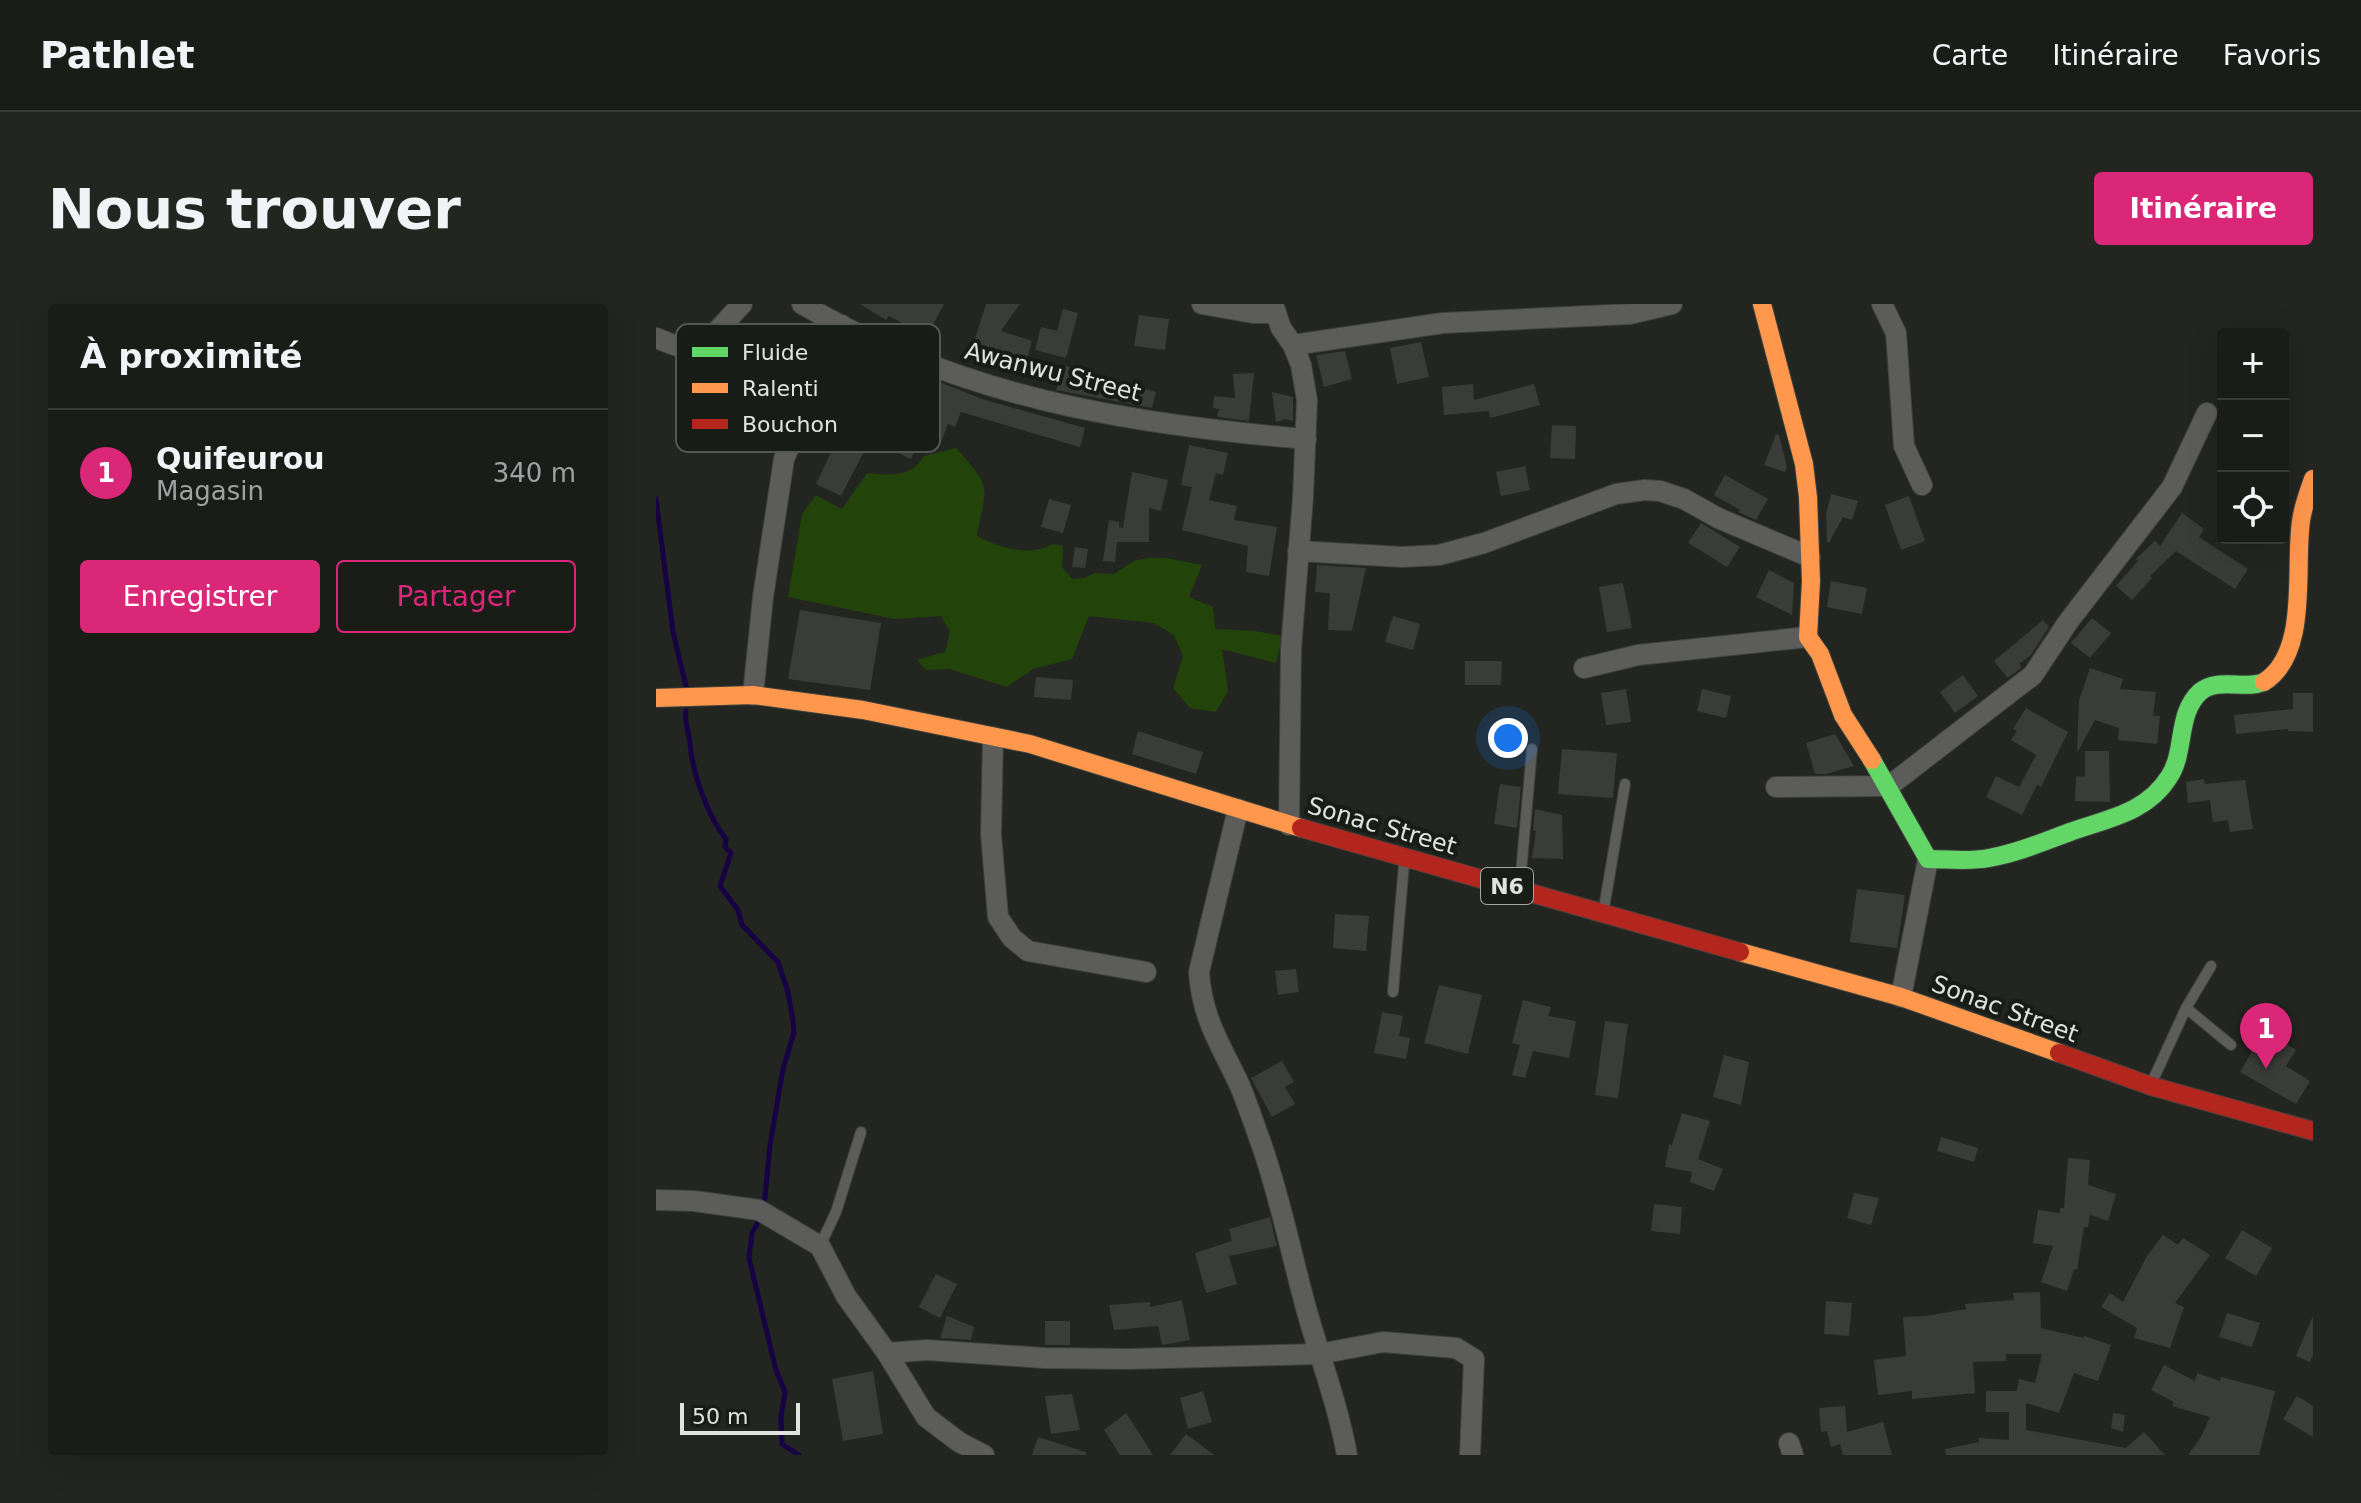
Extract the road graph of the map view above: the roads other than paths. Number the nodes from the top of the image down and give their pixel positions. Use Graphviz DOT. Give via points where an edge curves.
graph roads {
  1 [pos="742,304"];
  2 [pos="802,304"];
  3 [pos="1202,304"];
  4 [pos="1672,304"];
  5 [pos="1762,304"];
  6 [pos="1882,304"];
  7 [pos="1274,309"];
  8 [pos="724,324"];
  9 [pos="840,324"];
  10 [pos="656,338"];
  11 [pos="1293,345"];
  12 [pos="676,346"];
  13 [pos="940,370"];
  14 [pos="2207,413"];
  15 [pos="1306,439"];
  16 [pos="787,452"];
  17 [pos="2313,479"];
  18 [pos="1922,485"];
  19 [pos="1298,551"];
  20 [pos="1810,557"];
  21 [pos="1808,637"];
  22 [pos="1584,668"];
  23 [pos="753,695"];
  24 [pos="656,698"];
  25 [pos="993,737"];
  26 [pos="1532,749"];
  27 [pos="1625,784"];
  28 [pos="1889,786"];
  29 [pos="1776,787"];
  30 [pos="1238,809"];
  31 [pos="1289,825"];
  32 [pos="1405,858"];
  33 [pos="1928,859"];
  34 [pos="1519,890"];
  35 [pos="1603,913"];
  36 [pos="2211,966"];
  37 [pos="1146,972"];
  38 [pos="1393,992"];
  39 [pos="1901,997"];
  40 [pos="2186,1008"];
  41 [pos="2231,1045"];
  42 [pos="2151,1086"];
  43 [pos="2313,1131"];
  44 [pos="861,1132"];
  45 [pos="656,1200"];
  46 [pos="820,1246"];
  47 [pos="887,1353"];
  48 [pos="1319,1354"];
  49 [pos="984,1455"];
  50 [pos="1347,1455"];
  51 [pos="1470,1455"];
  1 -- 8 [label="street"];
  2 -- 9 [label="street, Awanwu Street"];
  3 -- 7 [label="street" via="1253,313"];
  4 -- 11 [label="street" via="1630,314 1443,323"];
  5 -- 20 [label="main road" via="1804,464"];
  6 -- 18 [label="street" via="1896,333 1904,446"];
  7 -- 11 [label="street"];
  10 -- 12 [label="street"];
  11 -- 15 [label="street" via="1307,400"];
  13 -- 15 [label="street, Awanwu Street" via="1043,400 1172,426"];
  14 -- 28 [label="street" via="2172,487 2033,675"];
  15 -- 19 [label="street"];
  16 -- 23 [label="street"];
  17 -- 33 [label="main road" via="2298,538 2296,626 2277,673 2259,686 2208,685 2199,693 2183,726 2176,767 2166,782 2123,816 1977,860"];
  19 -- 20 [label="street" via="1439,555 1616,494 1645,490 1684,499"];
  19 -- 31 [label="street"];
  20 -- 21 [label="main road"];
  21 -- 22 [label="street" via="1638,655"];
  21 -- 28 [label="main road" via="1843,715"];
  23 -- 24 [label="main road, Sonac Street / N6"];
  23 -- 25 [label="main road, Sonac Street / N6" via="863,710"];
  25 -- 30 [label="main road, Sonac Street / N6"];
  25 -- 37 [label="street" via="991,834 998,917 1028,951"];
  26 -- 34 [label="lane"];
  27 -- 35 [label="lane"];
  28 -- 29 [label="street"];
  28 -- 33 [label="main road"];
  30 -- 31 [label="main road, Sonac Street / N6"];
  30 -- 48 [label="street" via="1199,972 1201,998 1275,1185"];
  31 -- 32 [label="main road, Sonac Street / N6"];
  32 -- 34 [label="main road, Sonac Street / N6"];
  32 -- 38 [label="lane"];
  33 -- 39 [label="street"];
  34 -- 35 [label="main road, Sonac Street / N6"];
  35 -- 39 [label="main road, Sonac Street / N6"];
  36 -- 40 [label="lane"];
  39 -- 42 [label="main road, Sonac Street / N6"];
  40 -- 41 [label="lane"];
  40 -- 42 [label="lane"];
  42 -- 43 [label="main road, Sonac Street / N6"];
  44 -- 46 [label="lane"];
  45 -- 46 [label="street" via="759,1210"];
  46 -- 47 [label="street" via="846,1296"];
  47 -- 48 [label="street" via="1128,1359"];
  47 -- 49 [label="street" via="926,1417"];
  48 -- 50 [label="street" via="1339,1411"];
  48 -- 51 [label="street" via="1383,1342 1456,1348 1474,1359"];
}
